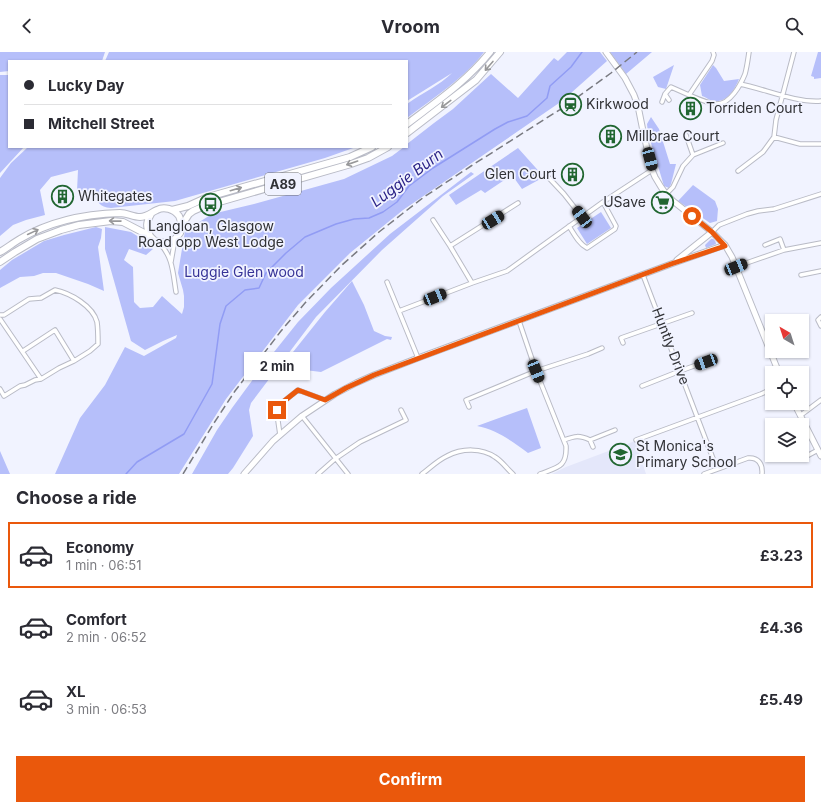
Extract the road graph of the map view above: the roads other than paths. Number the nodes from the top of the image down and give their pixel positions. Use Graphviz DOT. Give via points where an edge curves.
graph roads {
  1 [pos="490,52"];
  2 [pos="500,52"];
  3 [pos="606,52"];
  4 [pos="749,52"];
  5 [pos="794,52"];
  6 [pos="713,54"];
  7 [pos="740,84"];
  8 [pos="665,94"];
  9 [pos="689,95"];
  10 [pos="782,95"];
  11 [pos="669,100"];
  12 [pos="821,101"];
  13 [pos="662,102"];
  14 [pos="408,123"];
  15 [pos="408,132"];
  16 [pos="686,136"];
  17 [pos="774,137"];
  18 [pos="723,143"];
  19 [pos="821,144"];
  20 [pos="370,148"];
  21 [pos="386,148"];
  22 [pos="693,155"];
  23 [pos="652,170"];
  24 [pos="738,171"];
  25 [pos="549,178"];
  26 [pos="666,194"];
  27 [pos="821,194"];
  28 [pos="603,202"];
  29 [pos="518,203"];
  30 [pos="172,210"];
  31 [pos="152,213"];
  32 [pos="582,217"];
  33 [pos="433,220"];
  34 [pos="182,225"];
  35 [pos="569,226"];
  36 [pos="712,232"];
  37 [pos="150,236"];
  38 [pos="175,239"];
  39 [pos="158,242"];
  40 [pos="821,243"];
  41 [pos="765,245"];
  42 [pos="450,246"];
  43 [pos="725,246"];
  44 [pos="784,250"];
  45 [pos="0,252"];
  46 [pos="0,262"];
  47 [pos="171,263"];
  48 [pos="671,264"];
  49 [pos="736,267"];
  50 [pos="821,270"];
  51 [pos="643,275"];
  52 [pos="801,275"];
  53 [pos="387,282"];
  54 [pos="472,283"];
  55 [pos="176,292"];
  56 [pos="399,311"];
  57 [pos="692,313"];
  58 [pos="0,316"];
  59 [pos="821,316"];
  60 [pos="0,319"];
  61 [pos="519,320"];
  62 [pos="662,324"];
  63 [pos="821,326"];
  64 [pos="623,343"];
  65 [pos="602,348"];
  66 [pos="22,351"];
  67 [pos="418,358"];
  68 [pos="713,360"];
  69 [pos="74,361"];
  70 [pos="776,366"];
  71 [pos="536,371"];
  72 [pos="680,371"];
  73 [pos="41,379"];
  74 [pos="642,386"];
  75 [pos="0,389"];
  76 [pos="765,392"];
  77 [pos="325,400"];
  78 [pos="821,400"];
  79 [pos="469,407"];
  80 [pos="401,410"];
  81 [pos="798,410"];
  82 [pos="801,415"];
  83 [pos="302,416"];
  84 [pos="697,417"];
  85 [pos="615,430"];
  86 [pos="280,435"];
  87 [pos="564,440"];
  88 [pos="590,440"];
  89 [pos="636,440"];
  90 [pos="593,447"];
  91 [pos="818,450"];
  92 [pos="809,454"];
  93 [pos="821,456"];
  94 [pos="335,459"];
  95 [pos="717,469"];
  96 [pos="244,474"];
  97 [pos="318,474"];
  98 [pos="348,474"];
  99 [pos="422,474"];
  100 [pos="514,474"];
  101 [pos="540,474"];
  102 [pos="704,474"];
  103 [pos="762,474"];
  1 -- 14 [label="main road" via="456,87"];
  2 -- 15 [label="main road, one-way" via="476,80"];
  3 -- 23 [label="street" via="634,95"];
  4 -- 7 [label="street"];
  5 -- 10 [label="street"];
  6 -- 9 [label="street" via="712,61"];
  7 -- 9 [label="street" via="728,101 722,104"];
  7 -- 10 [label="street"];
  8 -- 9 [label="street" via="671,87"];
  8 -- 11 [label="street"];
  8 -- 13 [label="street"];
  10 -- 12 [label="street"];
  10 -- 17 [label="street"];
  16 -- 22 [label="street"];
  17 -- 19 [label="street" via="800,144"];
  17 -- 24 [label="street" via="763,152"];
  18 -- 22 [label="street"];
  30 -- 20 [label="main road, A89, one-way" via="208,197 350,157"];
  21 -- 34 [label="main road, A89, one-way" via="351,164 202,207 189,214"];
  22 -- 26 [label="street"];
  23 -- 26 [label="street"];
  23 -- 28 [label="street"];
  25 -- 32 [label="street"];
  26 -- 36 [label="street"];
  27 -- 36 [label="street" via="774,209 747,214 719,225"];
  28 -- 32 [label="street"];
  28 -- 35 [label="street" via="616,226 615,229 587,248 581,244"];
  29 -- 42 [label="street"];
  30 -- 31 [label="main road, A89" via="158,209"];
  30 -- 34 [label="main road" via="179,216"];
  31 -- 37 [label="main road" via="147,220"];
  45 -- 31 [label="main road, A89, one-way" via="20,238 76,217 122,213 142,217"];
  32 -- 35 [label="street"];
  33 -- 42 [label="street"];
  34 -- 38 [label="main road, A89"];
  35 -- 54 [label="street" via="507,271"];
  36 -- 43 [label="street"];
  36 -- 48 [label="street"];
  37 -- 39 [label="main road"];
  37 -- 46 [label="main road, one-way" via="122,222 79,225 37,239"];
  38 -- 39 [label="main road" via="167,243"];
  38 -- 47 [label="street"];
  39 -- 47 [label="street" via="166,251"];
  40 -- 44 [label="street"];
  41 -- 44 [label="street" via="780,239"];
  42 -- 54 [label="street"];
  43 -- 48 [label="street"];
  43 -- 49 [label="street"];
  44 -- 49 [label="street"];
  47 -- 55 [label="street"];
  48 -- 51 [label="street"];
  49 -- 70 [label="street"];
  50 -- 52 [label="street"];
  51 -- 61 [label="street"];
  51 -- 62 [label="street, Huntly Drive"];
  53 -- 56 [label="street"];
  54 -- 56 [label="street"];
  56 -- 67 [label="street"];
  57 -- 62 [label="street"];
  58 -- 69 [label="street" via="29,299 41,298 55,290 80,301 90,309 97,321 98,344"];
  59 -- 63 [label="street" via="818,320"];
  60 -- 66 [label="street"];
  61 -- 67 [label="street"];
  61 -- 71 [label="street"];
  62 -- 64 [label="street" via="621,338"];
  62 -- 72 [label="street, Huntly Drive"];
  65 -- 71 [label="street"];
  66 -- 69 [label="street" via="55,330"];
  66 -- 73 [label="street"];
  67 -- 77 [label="street" via="356,383"];
  68 -- 72 [label="street"];
  69 -- 73 [label="street"];
  71 -- 79 [label="street" via="466,400"];
  71 -- 87 [label="street"];
  72 -- 74 [label="street"];
  72 -- 84 [label="street, Huntly Drive"];
  73 -- 75 [label="street" via="20,386 4,396"];
  76 -- 84 [label="street"];
  77 -- 83 [label="street"];
  77 -- 86 [label="street" via="298,390 278,406"];
  78 -- 82 [label="street"];
  80 -- 94 [label="street" via="406,420 360,442"];
  81 -- 82 [label="street"];
  82 -- 91 [label="street"];
  83 -- 86 [label="street"];
  83 -- 94 [label="street"];
  84 -- 89 [label="street"];
  84 -- 95 [label="street, Huntly Drive"];
  85 -- 88 [label="street"];
  86 -- 96 [label="street"];
  87 -- 88 [label="street" via="576,436"];
  87 -- 101 [label="street" via="566,454 562,464"];
  88 -- 90 [label="street"];
  91 -- 92 [label="street"];
  91 -- 93 [label="street"];
  94 -- 97 [label="street"];
  94 -- 98 [label="street"];
  95 -- 102 [label="street"];
  95 -- 103 [label="street" via="752,458 759,462"];
  99 -- 100 [label="street" via="448,455 469,450 494,456"];
}
